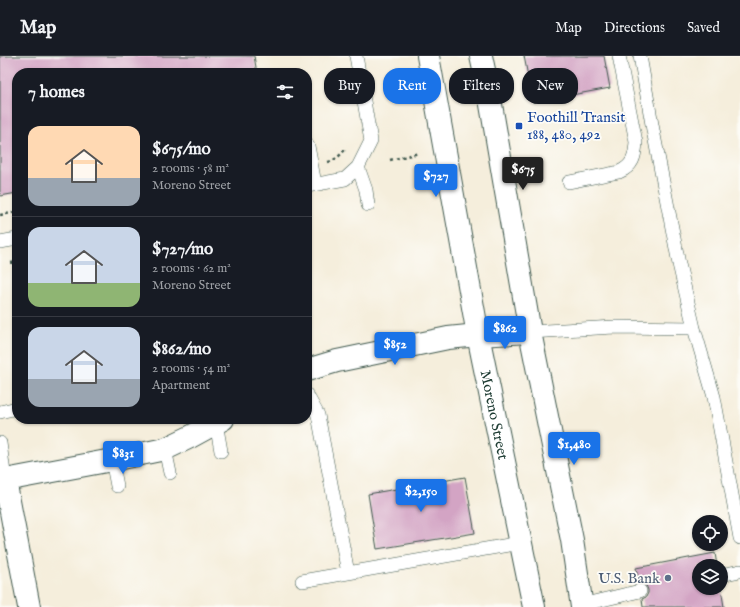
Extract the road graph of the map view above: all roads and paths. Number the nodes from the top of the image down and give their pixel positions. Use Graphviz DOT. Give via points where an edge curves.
graph roads {
  1 [pos="356,56"];
  2 [pos="428,56"];
  3 [pos="481,56"];
  4 [pos="619,56"];
  5 [pos="640,56"];
  6 [pos="418,153"];
  7 [pos="390,160"];
  8 [pos="358,167"];
  9 [pos="569,182"];
  10 [pos="312,185"];
  11 [pos="368,205"];
  12 [pos="12,213"];
  13 [pos="0,215"];
  14 [pos="12,240"];
  15 [pos="0,242"];
  16 [pos="694,328"];
  17 [pos="530,332"];
  18 [pos="478,335"];
  19 [pos="312,369"];
  20 [pos="312,404"];
  21 [pos="12,409"];
  22 [pos="0,412"];
  23 [pos="214,424"];
  24 [pos="219,424"];
  25 [pos="0,443"];
  26 [pos="165,449"];
  27 [pos="221,451"];
  28 [pos="112,460"];
  29 [pos="170,474"];
  30 [pos="3,480"];
  31 [pos="117,486"];
  32 [pos="740,538"];
  33 [pos="520,543"];
  34 [pos="740,571"];
  35 [pos="348,573"];
  36 [pos="728,574"];
  37 [pos="302,581"];
  38 [pos="640,592"];
  39 [pos="581,606"];
  40 [pos="29,607"];
  41 [pos="534,607"];
  1 -- 8 [label="lane" via="371,141"];
  2 -- 18 [label="street, Moreno Street"];
  3 -- 17 [label="street"];
  4 -- 9 [label="lane" via="636,142 634,157 626,169"];
  5 -- 16 [label="lane" via="679,264"];
  6 -- 7 [label="path"];
  8 -- 10 [label="lane" via="346,179"];
  8 -- 11 [label="lane"];
  12 -- 13 [label="path"];
  14 -- 15 [label="lane"];
  16 -- 17 [label="lane" via="614,327"];
  16 -- 32 [label="lane" via="714,397"];
  17 -- 18 [label="street"];
  17 -- 39 [label="street" via="572,540"];
  18 -- 19 [label="street" via="448,338"];
  18 -- 33 [label="street, Moreno Street"];
  20 -- 35 [label="lane" via="318,415"];
  21 -- 22 [label="lane"];
  23 -- 26 [label="street"];
  24 -- 27 [label="lane"];
  25 -- 30 [label="lane"];
  26 -- 28 [label="street"];
  26 -- 29 [label="lane"];
  28 -- 30 [label="street"];
  28 -- 31 [label="lane"];
  30 -- 40 [label="street"];
  33 -- 35 [label="lane"];
  33 -- 41 [label="street, Moreno Street"];
  34 -- 36 [label="lane"];
  35 -- 37 [label="lane"];
  38 -- 39 [label="lane"];
}
